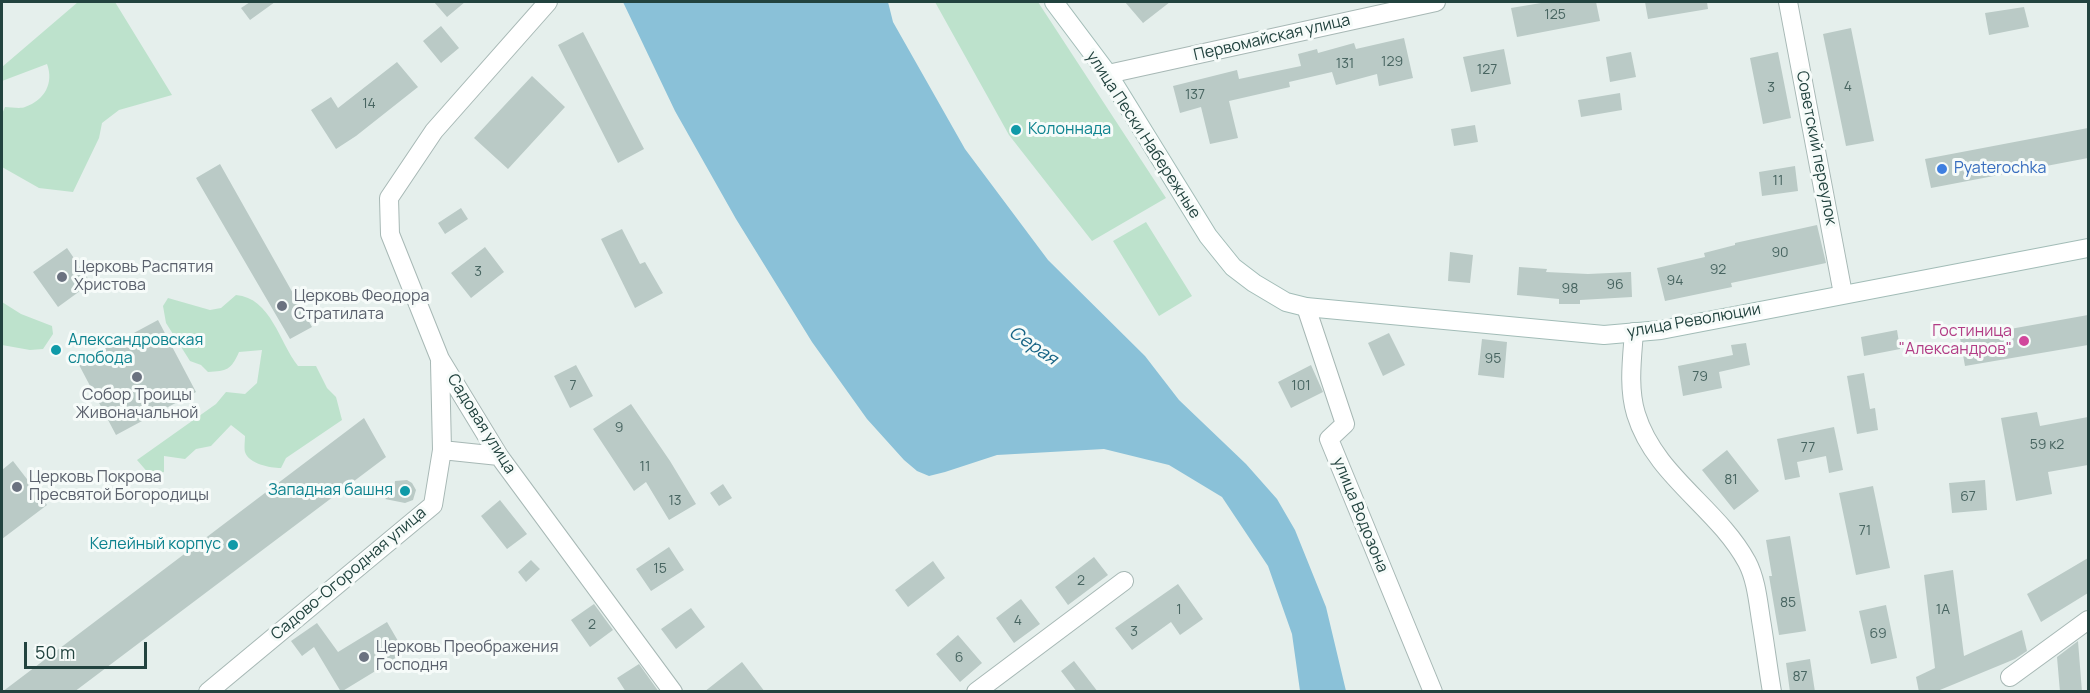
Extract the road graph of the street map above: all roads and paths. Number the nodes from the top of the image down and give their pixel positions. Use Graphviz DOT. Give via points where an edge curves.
graph roads {
  1 [pos="548,2"];
  2 [pos="1054,2"];
  3 [pos="1436,2"];
  4 [pos="1788,2"];
  5 [pos="1108,74"];
  6 [pos="2088,248"];
  7 [pos="1233,267"];
  8 [pos="1843,294"];
  9 [pos="1306,307"];
  10 [pos="1634,332"];
  11 [pos="440,359"];
  12 [pos="442,450"];
  13 [pos="499,456"];
  14 [pos="1124,581"];
  15 [pos="2088,620"];
  16 [pos="2010,677"];
  17 [pos="208,692"];
  18 [pos="673,692"];
  19 [pos="976,692"];
  20 [pos="1433,692"];
  21 [pos="1772,692"];
  1 -- 11 [label="street, Садовая улица" via="434,130 389,198 390,234"];
  2 -- 5 [label="street, улица Пески Набережные"];
  3 -- 5 [label="street, Первомайская улица"];
  4 -- 8 [label="street, Советский переулок"];
  5 -- 7 [label="street, улица Пески Набережные" via="1208,236"];
  6 -- 8 [label="street, улица Революции"];
  7 -- 9 [label="street, улица Революции" via="1286,302"];
  8 -- 10 [label="street, улица Революции"];
  9 -- 10 [label="street, улица Революции" via="1605,335"];
  9 -- 20 [label="street, улица Водозона" via="1345,424 1329,439"];
  10 -- 21 [label="street" via="1631,380 1636,412 1647,440 1665,468 1716,520 1747,563 1756,588"];
  11 -- 12 [label="street, Садово-Огородная улица"];
  11 -- 13 [label="street, Садовая улица"];
  12 -- 13 [label="street"];
  12 -- 17 [label="street, Садово-Огородная улица" via="433,505"];
  13 -- 18 [label="street, Садовая улица"];
  14 -- 19 [label="street"];
  15 -- 16 [label="street"];
}
